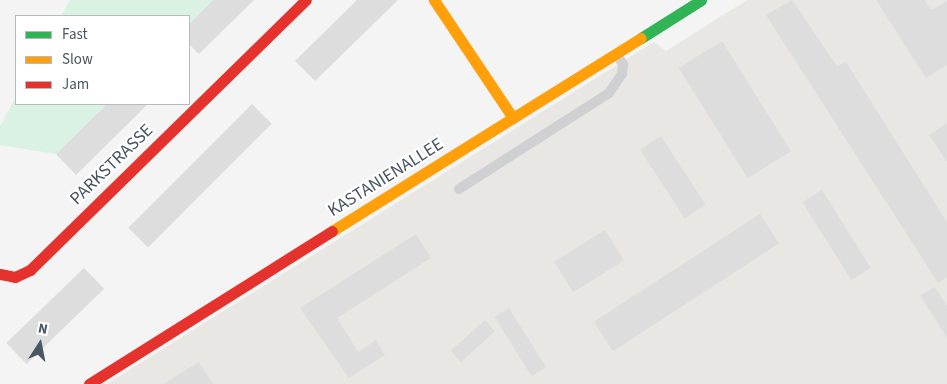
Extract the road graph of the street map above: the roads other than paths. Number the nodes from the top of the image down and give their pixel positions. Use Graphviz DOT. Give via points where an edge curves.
graph roads {
  1 [pos="306,0"];
  2 [pos="434,0"];
  3 [pos="701,0"];
  4 [pos="616,53"];
  5 [pos="513,118"];
  6 [pos="459,189"];
  7 [pos="0,274"];
  8 [pos="89,384"];
  1 -- 7 [label="street, PARKSTRASSE" via="30,270 15,277"];
  2 -- 5 [label="street"];
  3 -- 4 [label="street, KASTANIENALLEE"];
  4 -- 5 [label="street, KASTANIENALLEE"];
  4 -- 6 [label="lane" via="623,64 622,74 609,93"];
  5 -- 8 [label="street, KASTANIENALLEE"];
}
